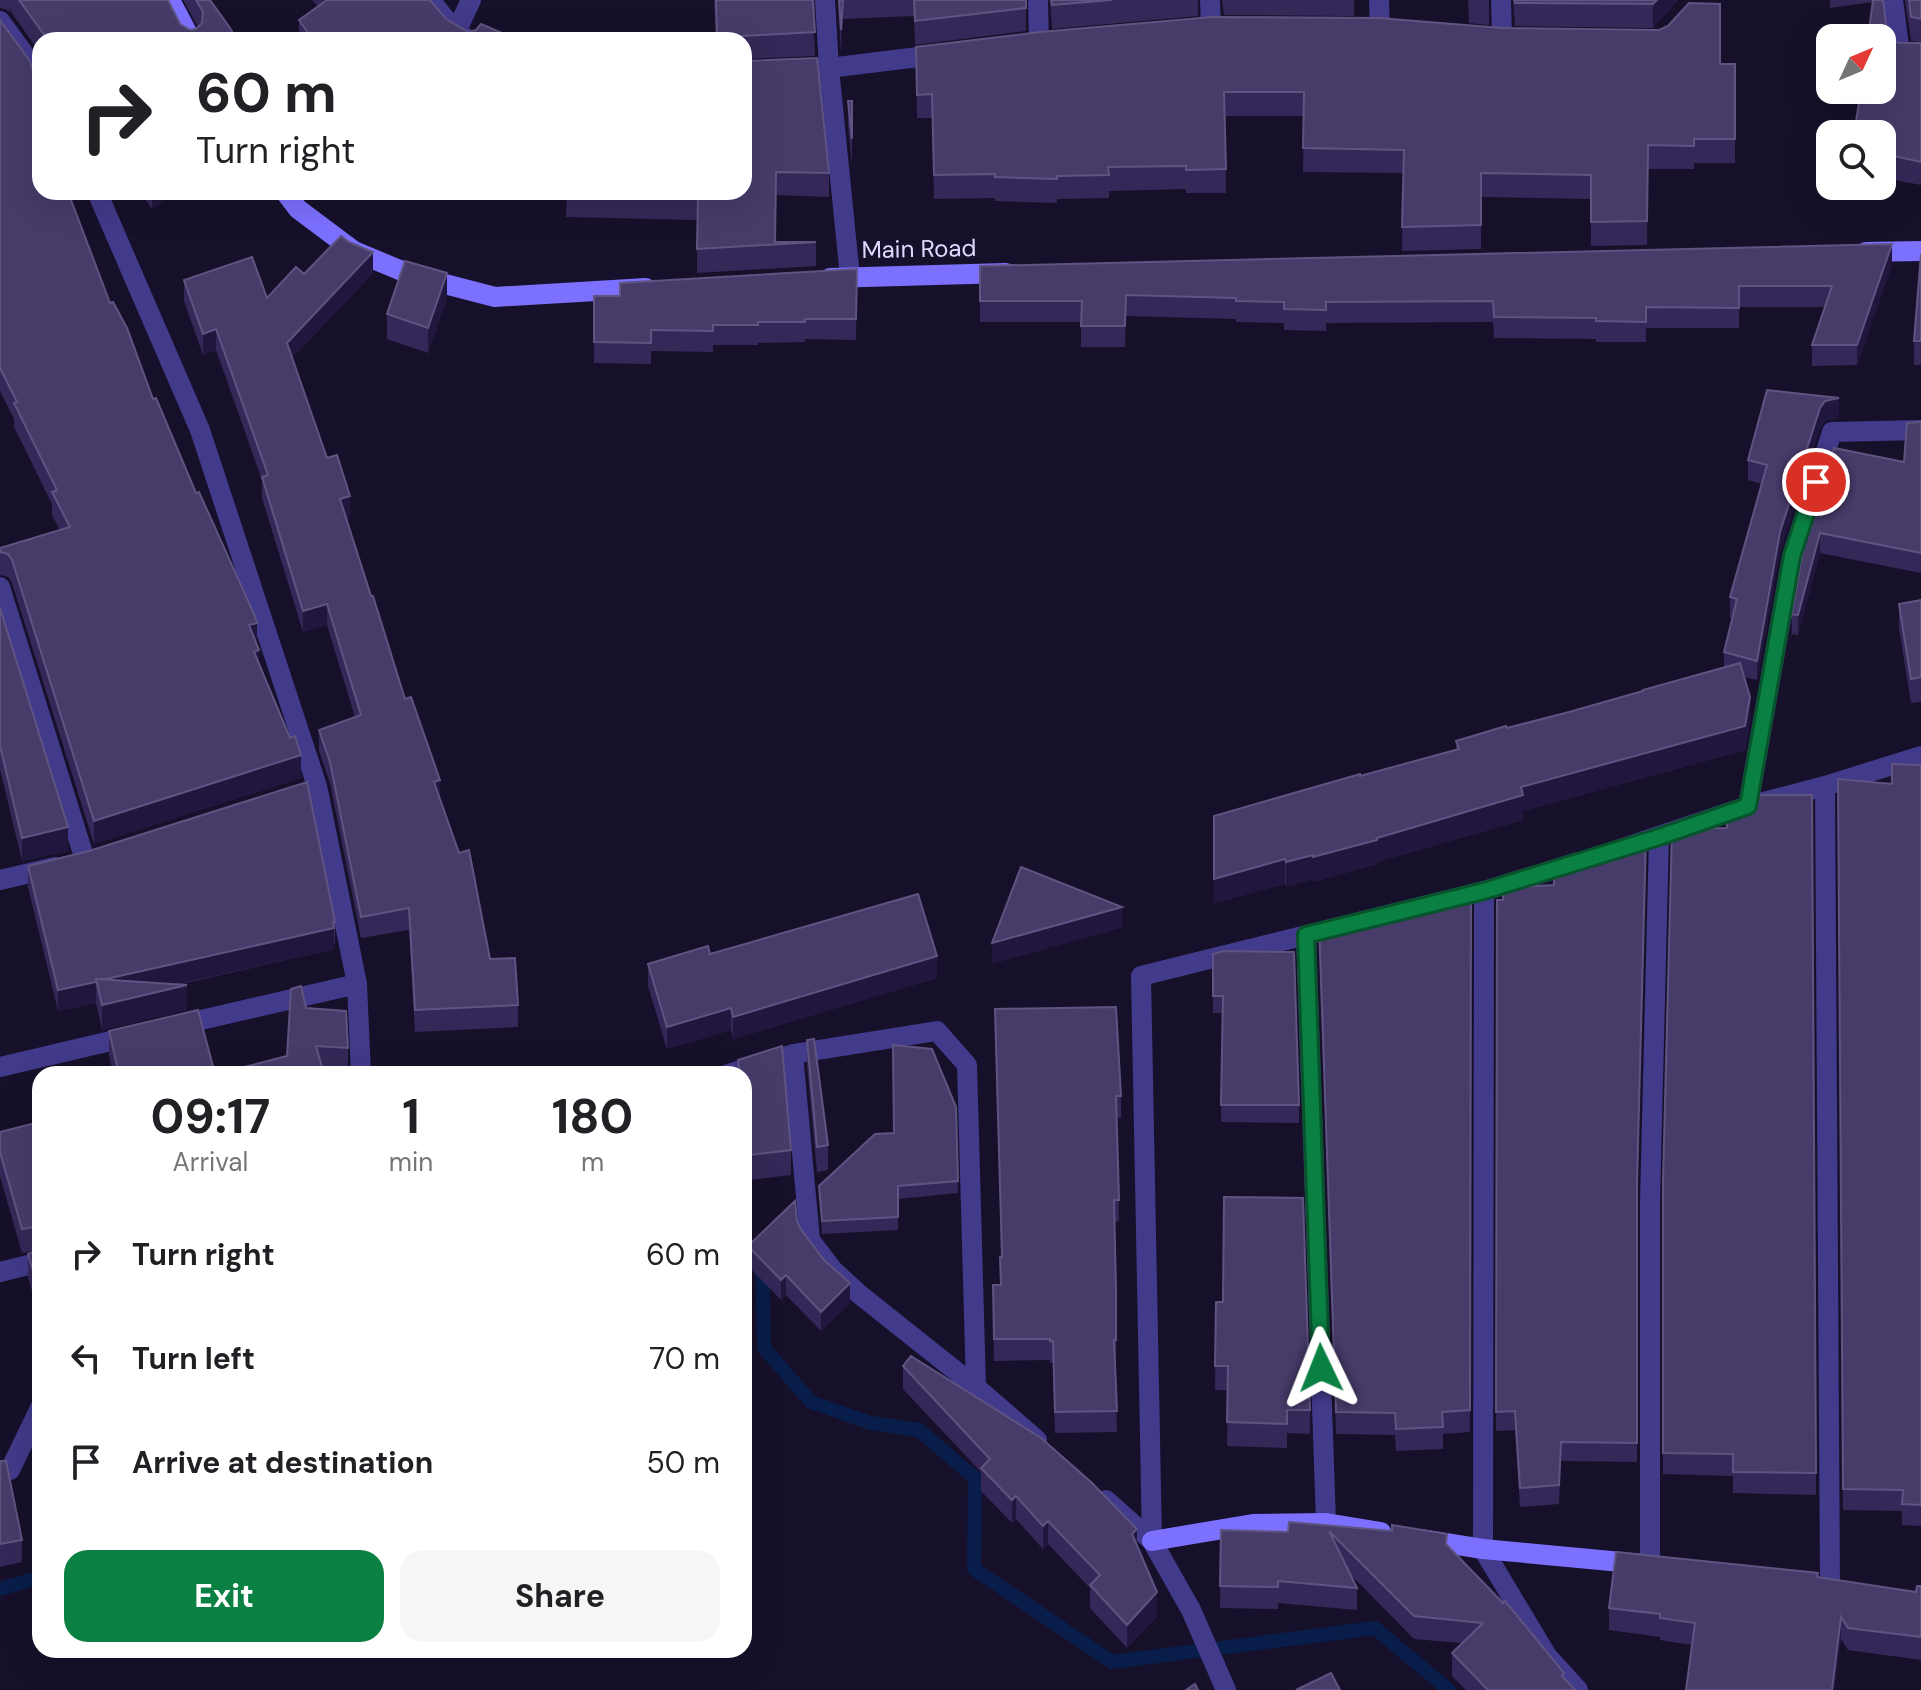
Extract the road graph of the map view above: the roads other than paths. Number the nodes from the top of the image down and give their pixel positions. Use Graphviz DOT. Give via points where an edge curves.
graph roads {
  1 [pos="170,0"];
  2 [pos="430,0"];
  3 [pos="471,0"];
  4 [pos="825,0"];
  5 [pos="1038,0"];
  6 [pos="1210,0"];
  7 [pos="1379,0"];
  8 [pos="1501,0"];
  9 [pos="1893,0"];
  10 [pos="0,21"];
  11 [pos="1211,29"];
  12 [pos="1380,29"];
  13 [pos="187,32"];
  14 [pos="459,32"];
  15 [pos="464,32"];
  16 [pos="1502,39"];
  17 [pos="1040,44"];
  18 [pos="964,52"];
  19 [pos="1921,54"];
  20 [pos="32,65"];
  21 [pos="829,68"];
  22 [pos="752,72"];
  23 [pos="100,200"];
  24 [pos="291,200"];
  25 [pos="1921,251"];
  26 [pos="1841,253"];
  27 [pos="1026,272"];
  28 [pos="850,277"];
  29 [pos="804,279"];
  30 [pos="665,287"];
  31 [pos="1921,430"];
  32 [pos="0,587"];
  33 [pos="1921,756"];
  34 [pos="1825,786"];
  35 [pos="1748,806"];
  36 [pos="1659,837"];
  37 [pos="0,880"];
  38 [pos="1484,891"];
  39 [pos="1306,935"];
  40 [pos="357,984"];
  41 [pos="793,1054"];
  42 [pos="361,1066"];
  43 [pos="0,1067"];
  44 [pos="752,1067"];
  45 [pos="32,1264"];
  46 [pos="0,1272"];
  47 [pos="976,1387"];
  48 [pos="32,1425"];
  49 [pos="1046,1448"];
  50 [pos="0,1472"];
  51 [pos="1093,1489"];
  52 [pos="1326,1523"];
  53 [pos="1152,1541"];
  54 [pos="1483,1549"];
  55 [pos="1830,1584"];
  56 [pos="1226,1690"];
  57 [pos="1578,1690"];
  1 -- 13 [label="street"];
  2 -- 14 [label="street"];
  3 -- 15 [label="street"];
  4 -- 21 [label="street"];
  5 -- 17 [label="street"];
  6 -- 11 [label="street"];
  7 -- 12 [label="street"];
  8 -- 16 [label="street"];
  9 -- 19 [label="street" via="1900,54"];
  10 -- 20 [label="street"];
  18 -- 21 [label="street"];
  21 -- 22 [label="street"];
  21 -- 28 [label="street"];
  23 -- 40 [label="street" via="200,430 310,788"];
  24 -- 30 [label="street" via="354,251 414,276 495,297"];
  25 -- 26 [label="street"];
  27 -- 28 [label="street, Main Road"];
  28 -- 29 [label="street, Main Road"];
  31 -- 35 [label="street" via="1832,432 1792,556"];
  32 -- 37 [label="street" via="92,858"];
  33 -- 34 [label="street"];
  34 -- 35 [label="street"];
  34 -- 55 [label="street"];
  35 -- 36 [label="street"];
  36 -- 38 [label="street"];
  36 -- 54 [label="street" via="1650,1202 1658,1566"];
  38 -- 39 [label="street"];
  38 -- 54 [label="street"];
  39 -- 52 [label="street"];
  39 -- 53 [label="street" via="1141,976"];
  40 -- 42 [label="street"];
  40 -- 43 [label="street"];
  41 -- 44 [label="street"];
  41 -- 47 [label="street" via="810,1240 859,1294"];
  41 -- 47 [label="street" via="937,1031 967,1065"];
  45 -- 46 [label="street"];
  47 -- 49 [label="street"];
  48 -- 50 [label="street" via="10,1470"];
  51 -- 53 [label="street"];
  52 -- 53 [label="street" via="1253,1524"];
  52 -- 54 [label="street"];
  53 -- 56 [label="street" via="1191,1610"];
  54 -- 57 [label="street" via="1547,1656"];
}
